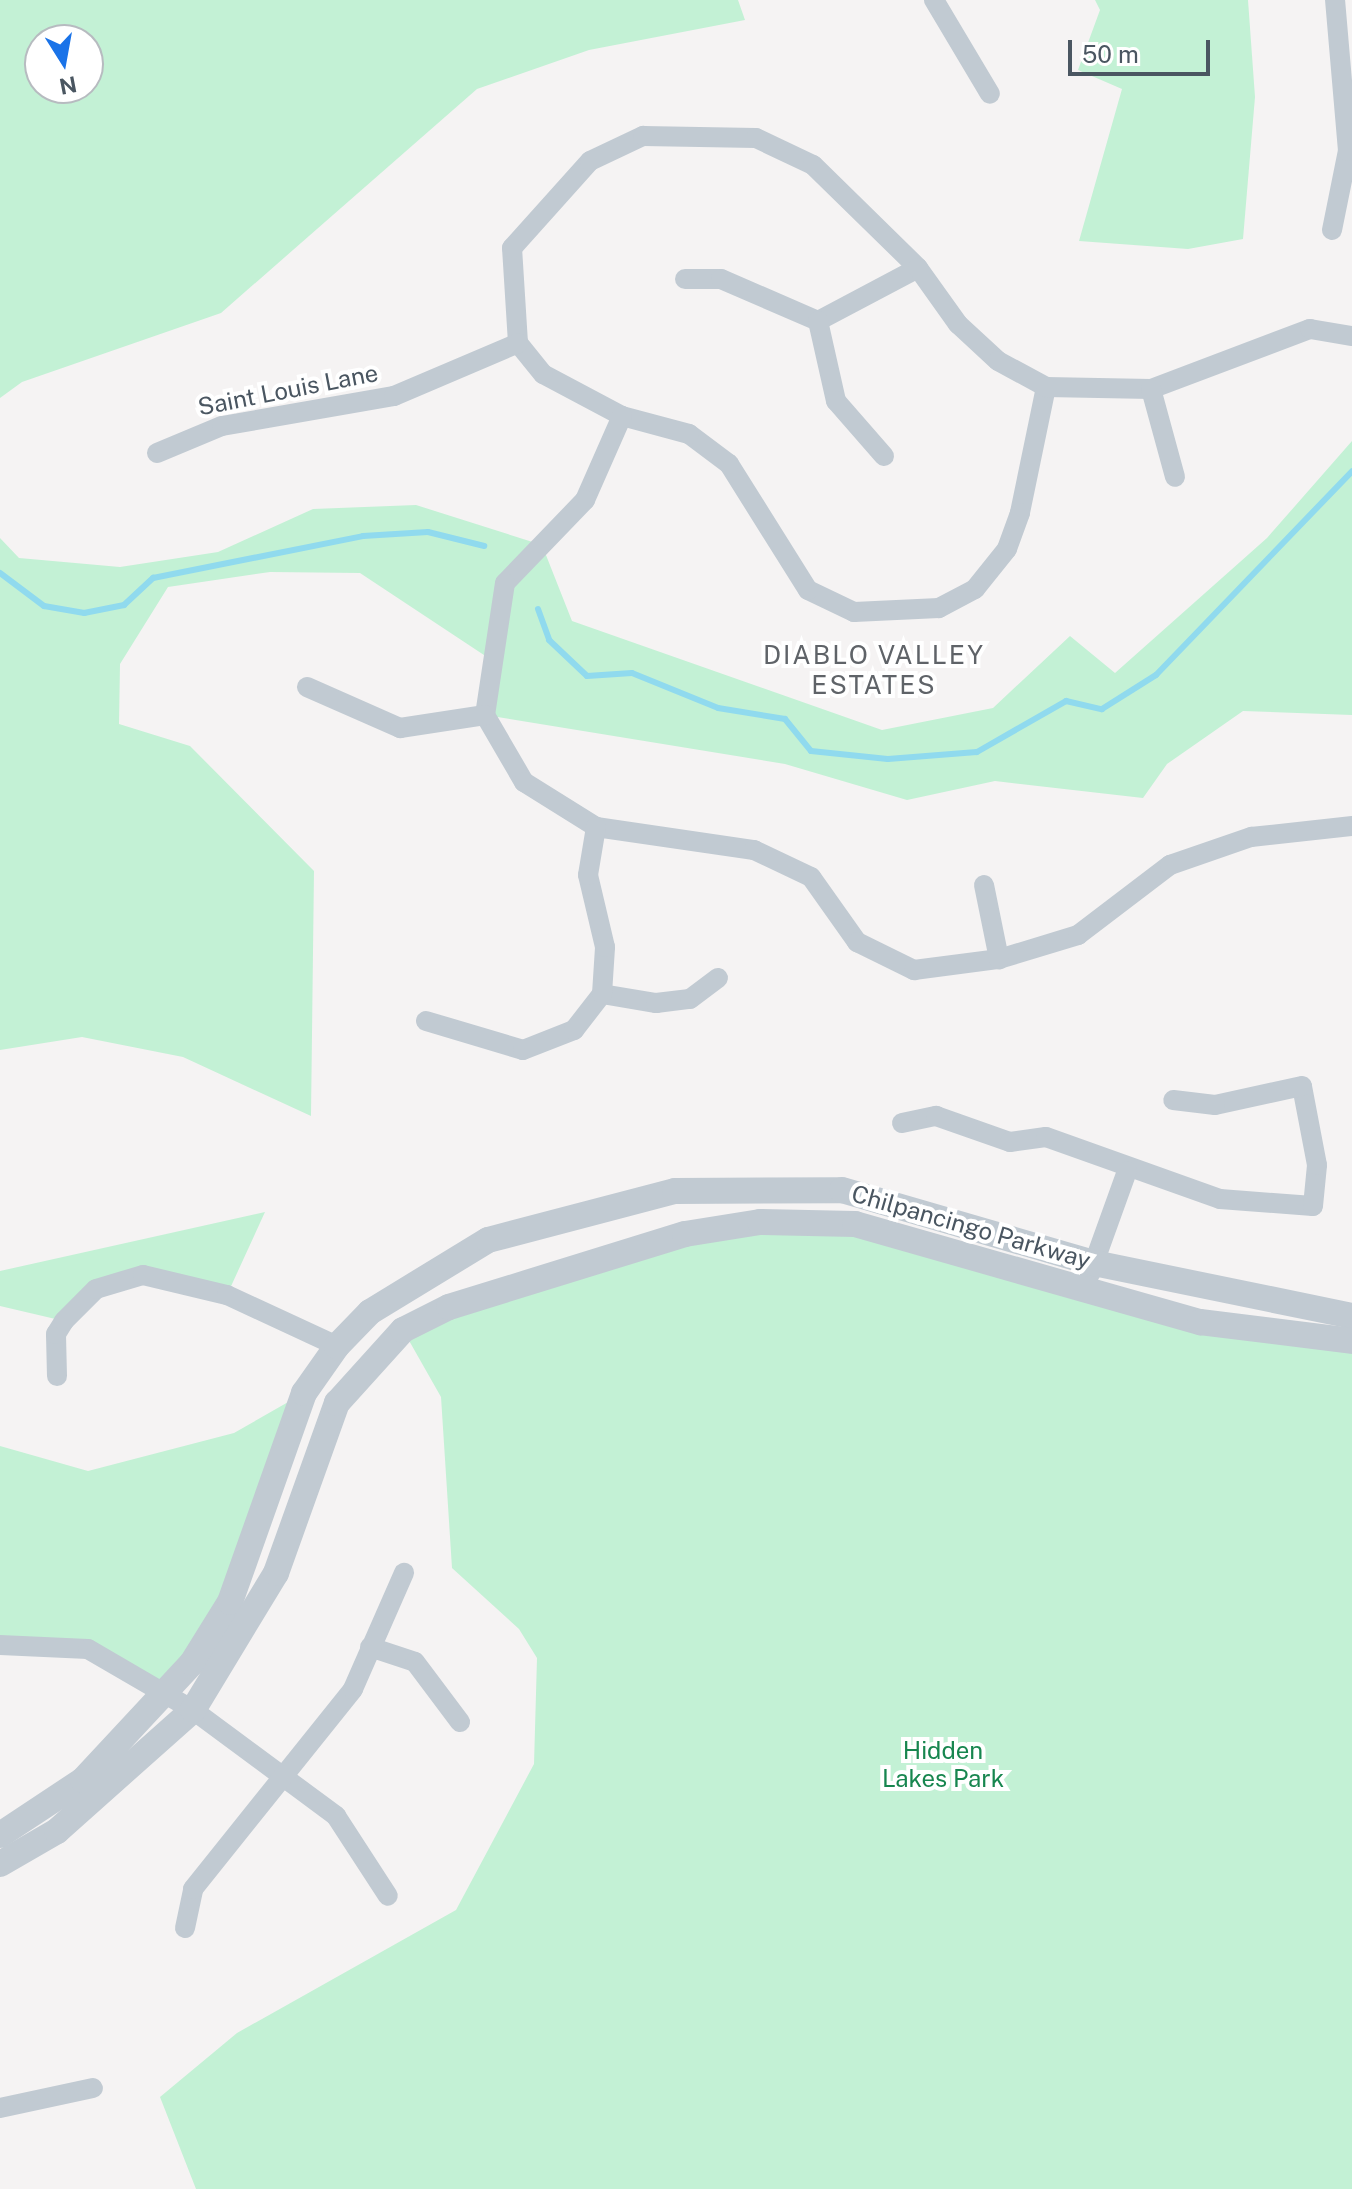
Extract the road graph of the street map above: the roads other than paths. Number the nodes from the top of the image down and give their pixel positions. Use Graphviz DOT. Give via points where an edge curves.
graph roads {
  1 [pos="934,0"];
  2 [pos="1338,1"];
  3 [pos="990,94"];
  4 [pos="1332,230"];
  5 [pos="918,268"];
  6 [pos="685,279"];
  7 [pos="818,321"];
  8 [pos="1352,336"];
  9 [pos="518,343"];
  10 [pos="1046,387"];
  11 [pos="1151,389"];
  12 [pos="622,416"];
  13 [pos="157,453"];
  14 [pos="884,456"];
  15 [pos="1175,477"];
  16 [pos="307,687"];
  17 [pos="485,715"];
  18 [pos="1352,826"];
  19 [pos="596,827"];
  20 [pos="984,885"];
  21 [pos="999,959"];
  22 [pos="718,978"];
  23 [pos="602,994"];
  24 [pos="426,1021"];
  25 [pos="1173,1100"];
  26 [pos="902,1123"];
  27 [pos="1127,1171"];
  28 [pos="1094,1263"];
  29 [pos="1084,1289"];
  30 [pos="1346,1315"];
  31 [pos="1352,1341"];
  32 [pos="337,1346"];
  33 [pos="57,1376"];
  34 [pos="404,1573"];
  35 [pos="0,1645"];
  36 [pos="370,1647"];
  37 [pos="167,1695"];
  38 [pos="193,1710"];
  39 [pos="460,1722"];
  40 [pos="285,1778"];
  41 [pos="0,1835"];
  42 [pos="0,1864"];
  43 [pos="388,1896"];
  44 [pos="185,1928"];
  45 [pos="93,2088"];
  46 [pos="0,2108"];
  1 -- 3 [label="street"];
  2 -- 4 [label="street" via="1348,151"];
  5 -- 7 [label="street"];
  5 -- 9 [label="street" via="813,165 756,138 643,136 590,161 512,248"];
  5 -- 10 [label="street" via="958,324 998,361"];
  6 -- 7 [label="street" via="721,279"];
  7 -- 14 [label="street" via="836,401"];
  8 -- 11 [label="street" via="1310,329"];
  9 -- 12 [label="street" via="563,389"];
  9 -- 13 [label="street, Saint Louis Lane" via="394,396 222,426"];
  10 -- 11 [label="street"];
  10 -- 12 [label="street" via="1007,549 975,589 939,608 894,616 854,612 808,590 729,464 689,434"];
  11 -- 15 [label="street"];
  12 -- 17 [label="street" via="585,500 505,583"];
  16 -- 17 [label="street" via="400,728"];
  17 -- 19 [label="street" via="524,782"];
  18 -- 21 [label="street" via="1251,837 1170,865 1078,935"];
  19 -- 21 [label="street" via="754,850 811,877 857,942 914,970"];
  19 -- 23 [label="street" via="588,875 605,947"];
  20 -- 21 [label="street"];
  22 -- 23 [label="street" via="690,999 656,1003"];
  23 -- 24 [label="street" via="574,1030 523,1050"];
  25 -- 27 [label="street" via="1215,1105 1302,1086 1317,1165 1313,1206 1220,1199"];
  26 -- 27 [label="street" via="936,1116 1010,1142 1046,1137"];
  27 -- 28 [label="street"];
  28 -- 29 [label="street"];
  28 -- 30 [label="street, Chilpancingo Parkway"];
  28 -- 32 [label="street, Chilpancingo Parkway" via="842,1190 675,1191 488,1240 392,1297"];
  29 -- 31 [label="street, Chilpancingo Parkway" via="1200,1322"];
  29 -- 38 [label="street, Chilpancingo Parkway" via="855,1224 760,1222 685,1234 449,1307 403,1330 337,1403 276,1573"];
  32 -- 33 [label="street" via="227,1295 143,1275 96,1289 64,1321 56,1334"];
  32 -- 37 [label="street, Chilpancingo Parkway" via="304,1393 277,1457 230,1602"];
  34 -- 36 [label="street"];
  35 -- 37 [label="street" via="88,1649"];
  36 -- 39 [label="street" via="415,1662"];
  36 -- 40 [label="street" via="353,1689"];
  37 -- 38 [label="street"];
  37 -- 41 [label="street, Chilpancingo Parkway" via="83,1780"];
  38 -- 40 [label="street"];
  38 -- 42 [label="street, Chilpancingo Parkway" via="57,1831"];
  40 -- 43 [label="street" via="336,1816"];
  40 -- 44 [label="street" via="193,1889"];
  45 -- 46 [label="street"];
}
